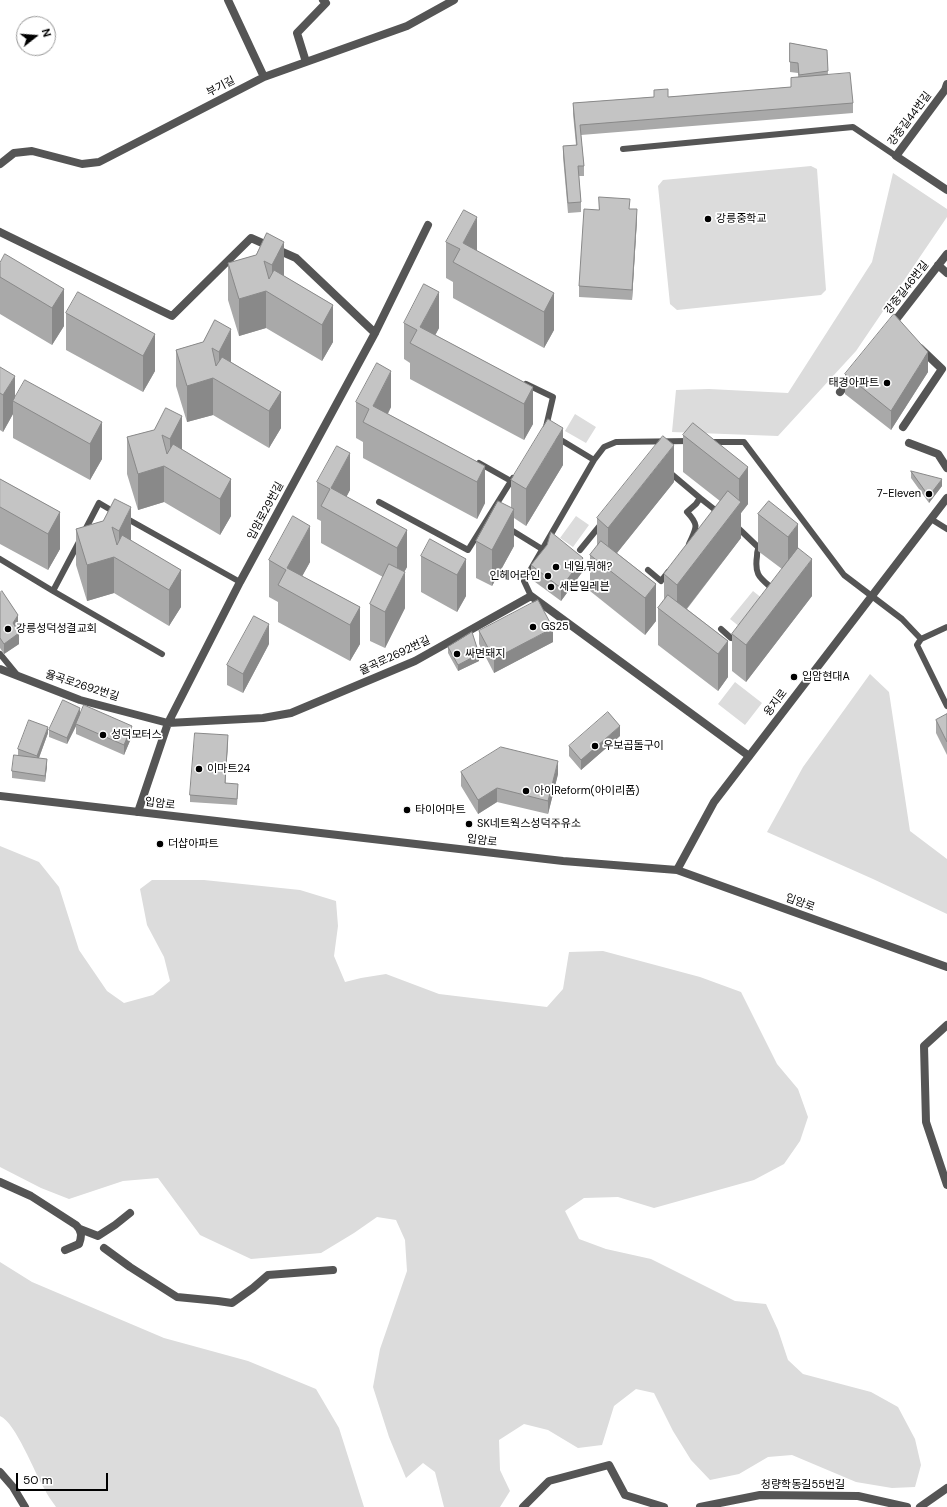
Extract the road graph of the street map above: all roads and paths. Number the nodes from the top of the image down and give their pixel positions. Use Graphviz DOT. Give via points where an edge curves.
graph roads {
  1 [pos="228,0"];
  2 [pos="323,0"];
  3 [pos="454,0"];
  4 [pos="306,62"];
  5 [pos="264,77"];
  6 [pos="947,84"];
  7 [pos="623,148"];
  8 [pos="896,156"];
  9 [pos="0,164"];
  10 [pos="947,190"];
  11 [pos="428,225"];
  12 [pos="0,232"];
  13 [pos="947,254"];
  14 [pos="938,265"];
  15 [pos="947,273"];
  16 [pos="375,333"];
  17 [pos="885,334"];
  18 [pos="915,343"];
  19 [pos="858,369"];
  20 [pos="518,380"];
  21 [pos="840,392"];
  22 [pos="903,427"];
  23 [pos="545,430"];
  24 [pos="541,436"];
  25 [pos="909,443"];
  26 [pos="471,459"];
  27 [pos="594,460"];
  28 [pos="665,468"];
  29 [pos="947,468"];
  30 [pos="515,474"];
  31 [pos="511,481"];
  32 [pos="700,498"];
  33 [pos="947,498"];
  34 [pos="379,502"];
  35 [pos="795,510"];
  36 [pos="490,516"];
  37 [pos="790,516"];
  38 [pos="931,519"];
  39 [pos="496,520"];
  40 [pos="604,520"];
  41 [pos="503,524"];
  42 [pos="947,529"];
  43 [pos="764,542"];
  44 [pos="758,547"];
  45 [pos="542,549"];
  46 [pos="580,550"];
  47 [pos="686,552"];
  48 [pos="0,559"];
  49 [pos="648,570"];
  50 [pos="671,570"];
  51 [pos="240,582"];
  52 [pos="53,591"];
  53 [pos="531,596"];
  54 [pos="871,597"];
  55 [pos="772,598"];
  56 [pos="721,629"];
  57 [pos="946,629"];
  58 [pos="744,634"];
  59 [pos="921,640"];
  60 [pos="0,654"];
  61 [pos="162,654"];
  62 [pos="0,669"];
  63 [pos="18,676"];
  64 [pos="947,706"];
  65 [pos="168,723"];
  66 [pos="749,756"];
  67 [pos="0,796"];
  68 [pos="138,812"];
  69 [pos="676,870"];
  70 [pos="947,967"];
  71 [pos="947,1025"];
  72 [pos="0,1182"];
  73 [pos="947,1185"];
  74 [pos="130,1213"];
  75 [pos="80,1229"];
  76 [pos="98,1236"];
  77 [pos="65,1250"];
  78 [pos="333,1270"];
  79 [pos="0,1472"];
  80 [pos="947,1488"];
  81 [pos="934,1498"];
  82 [pos="25,1507"];
  83 [pos="523,1507"];
  84 [pos="664,1507"];
  85 [pos="700,1507"];
  86 [pos="906,1507"];
  87 [pos="920,1507"];
  88 [pos="935,1507"];
  1 -- 5 [label="street"];
  2 -- 4 [label="street" via="326,3 297,33"];
  3 -- 4 [label="street, 부기길" via="407,26"];
  4 -- 5 [label="street, 부기길"];
  5 -- 9 [label="street, 부기길" via="99,162 82,164 32,151 14,153"];
  6 -- 8 [label="street, 강중길44번길"];
  7 -- 8 [label="lane" via="853,127"];
  8 -- 10 [label="street, 강중길44번길"];
  11 -- 16 [label="street, 입암로29번길"];
  12 -- 16 [label="street" via="172,316 251,238 296,258"];
  13 -- 14 [label="street, 강중길46번길"];
  14 -- 15 [label="street"];
  14 -- 17 [label="street, 강중길46번길" via="897,325"];
  16 -- 51 [label="street, 입암로29번길"];
  18 -- 22 [label="street" via="942,368"];
  19 -- 21 [label="street"];
  20 -- 23 [label="lane" via="553,397"];
  23 -- 24 [label="lane"];
  23 -- 27 [label="lane"];
  25 -- 29 [label="street" via="938,454"];
  26 -- 31 [label="lane"];
  27 -- 35 [label="lane" via="604,447 616,442 744,442"];
  27 -- 45 [label="lane"];
  28 -- 32 [label="lane"];
  30 -- 31 [label="lane"];
  31 -- 36 [label="lane"];
  32 -- 44 [label="lane" via="728,519"];
  32 -- 47 [label="lane" via="687,512 695,521 696,528"];
  33 -- 38 [label="street, 용지로"];
  34 -- 36 [label="lane" via="468,550"];
  35 -- 37 [label="lane"];
  35 -- 54 [label="lane" via="844,575"];
  36 -- 39 [label="lane"];
  38 -- 42 [label="lane"];
  38 -- 54 [label="street, 용지로"];
  40 -- 46 [label="lane"];
  41 -- 45 [label="lane"];
  43 -- 44 [label="lane"];
  44 -- 55 [label="lane" via="756,571 760,579 776,593"];
  45 -- 53 [label="lane" via="524,581"];
  48 -- 52 [label="lane"];
  49 -- 50 [label="lane" via="661,581"];
  51 -- 52 [label="lane" via="99,503"];
  51 -- 65 [label="street, 입암로29번길"];
  52 -- 61 [label="lane"];
  53 -- 65 [label="street, 율곡로2692번길" via="415,661 291,713 263,718"];
  53 -- 66 [label="street"];
  54 -- 59 [label="lane" via="902,619"];
  54 -- 66 [label="street, 용지로"];
  56 -- 58 [label="lane" via="731,638 741,639"];
  57 -- 59 [label="lane"];
  59 -- 64 [label="lane" via="917,645"];
  60 -- 63 [label="lane"];
  62 -- 63 [label="street, 율곡로2692번길"];
  63 -- 65 [label="street, 율곡로2692번길" via="80,700"];
  65 -- 68 [label="street, 입암로29번길"];
  66 -- 69 [label="street, 용지로" via="714,802"];
  67 -- 68 [label="street, 입암로"];
  68 -- 69 [label="street, 입암로" via="563,861"];
  69 -- 70 [label="street, 입암로"];
  71 -- 73 [label="street" via="924,1046 926,1122"];
  72 -- 75 [label="street" via="31,1196"];
  74 -- 76 [label="street"];
  75 -- 76 [label="street"];
  75 -- 77 [label="street" via="82,1236 79,1244"];
  76 -- 78 [label="street" via="104,1251 177,1297 232,1303 268,1274"];
  79 -- 82 [label="street"];
  80 -- 81 [label="street"];
  81 -- 87 [label="street"];
  81 -- 88 [label="street"];
  83 -- 84 [label="street" via="549,1481 609,1465 625,1495"];
  85 -- 86 [label="street, 청량학동길55번길" via="760,1495 858,1496"];
}
